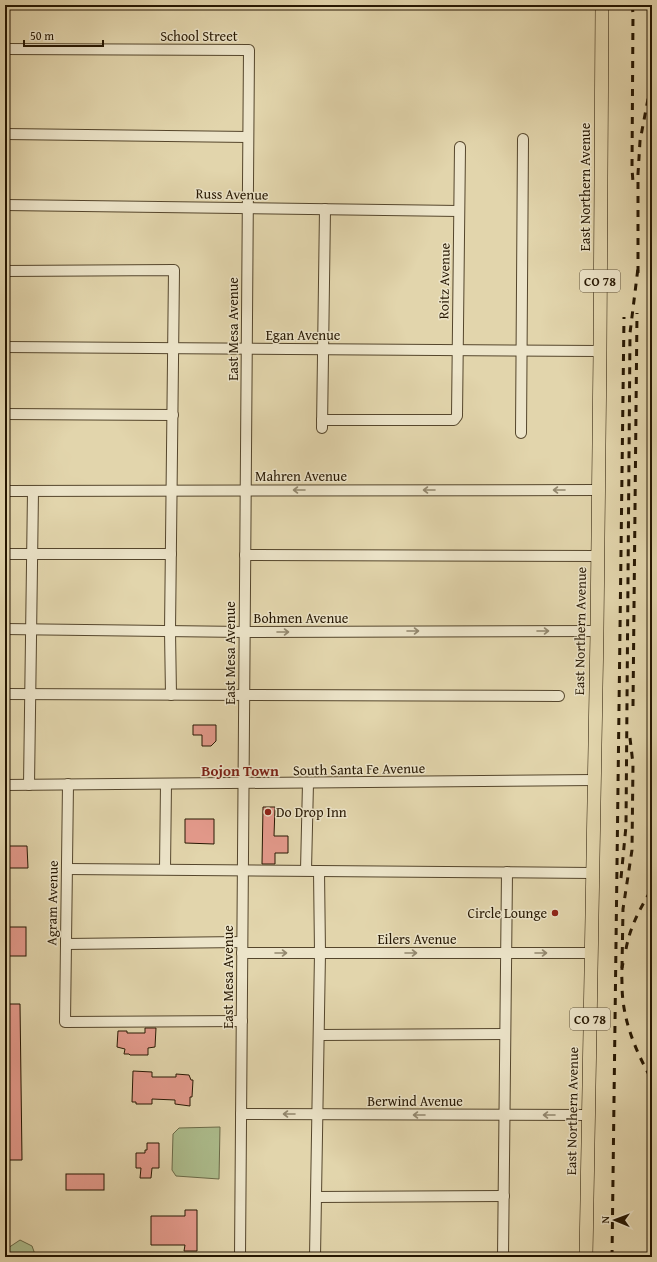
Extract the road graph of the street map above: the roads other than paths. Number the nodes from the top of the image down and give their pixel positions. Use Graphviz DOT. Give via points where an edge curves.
graph roads {
  1 [pos="602,5"];
  2 [pos="5,49"];
  3 [pos="249,50"];
  4 [pos="5,134"];
  5 [pos="248,137"];
  6 [pos="523,139"];
  7 [pos="460,147"];
  8 [pos="5,205"];
  9 [pos="248,208"];
  10 [pos="325,209"];
  11 [pos="459,211"];
  12 [pos="5,271"];
  13 [pos="5,347"];
  14 [pos="174,348"];
  15 [pos="246,348"];
  16 [pos="323,349"];
  17 [pos="458,350"];
  18 [pos="522,350"];
  19 [pos="600,351"];
  20 [pos="5,414"];
  21 [pos="173,415"];
  22 [pos="521,433"];
  23 [pos="172,490"];
  24 [pos="246,490"];
  25 [pos="598,490"];
  26 [pos="5,491"];
  27 [pos="34,491"];
  28 [pos="5,554"];
  29 [pos="32,554"];
  30 [pos="171,554"];
  31 [pos="245,555"];
  32 [pos="597,556"];
  33 [pos="5,629"];
  34 [pos="31,630"];
  35 [pos="170,631"];
  36 [pos="597,631"];
  37 [pos="244,632"];
  38 [pos="5,694"];
  39 [pos="30,694"];
  40 [pos="171,695"];
  41 [pos="244,695"];
  42 [pos="559,696"];
  43 [pos="594,780"];
  44 [pos="308,783"];
  45 [pos="68,784"];
  46 [pos="166,784"];
  47 [pos="243,784"];
  48 [pos="5,785"];
  49 [pos="29,785"];
  50 [pos="67,868"];
  51 [pos="164,869"];
  52 [pos="243,870"];
  53 [pos="306,870"];
  54 [pos="320,871"];
  55 [pos="507,872"];
  56 [pos="592,873"];
  57 [pos="242,942"];
  58 [pos="66,944"];
  59 [pos="242,953"];
  60 [pos="320,953"];
  61 [pos="506,953"];
  62 [pos="591,953"];
  63 [pos="242,1021"];
  64 [pos="505,1034"];
  65 [pos="318,1035"];
  66 [pos="241,1114"];
  67 [pos="317,1114"];
  68 [pos="505,1115"];
  69 [pos="588,1115"];
  70 [pos="504,1196"];
  71 [pos="316,1197"];
  72 [pos="240,1257"];
  73 [pos="315,1257"];
  74 [pos="503,1257"];
  75 [pos="586,1257"];
  1 -- 19 [label="main road, East Northern Avenue / CO 78"];
  2 -- 3 [label="street, School Street"];
  3 -- 5 [label="street, East Mesa Avenue"];
  4 -- 5 [label="street"];
  5 -- 9 [label="street, East Mesa Avenue"];
  6 -- 18 [label="street"];
  7 -- 11 [label="street, Roitz Avenue"];
  8 -- 9 [label="street, Russ Avenue"];
  9 -- 10 [label="street, Russ Avenue"];
  9 -- 15 [label="street, East Mesa Avenue"];
  10 -- 11 [label="street, Russ Avenue"];
  10 -- 16 [label="street"];
  11 -- 17 [label="street, Roitz Avenue"];
  12 -- 14 [label="street" via="174,270"];
  13 -- 14 [label="street, Egan Avenue"];
  14 -- 15 [label="street, Egan Avenue"];
  14 -- 21 [label="street"];
  15 -- 16 [label="street, Egan Avenue"];
  15 -- 24 [label="street, East Mesa Avenue"];
  16 -- 17 [label="street, Egan Avenue"];
  16 -- 17 [label="street, Roitz Avenue" via="322,424 454,420 457,416"];
  17 -- 18 [label="street, Egan Avenue"];
  18 -- 19 [label="street, Egan Avenue"];
  18 -- 22 [label="street"];
  19 -- 25 [label="main road, East Northern Avenue / CO 78"];
  20 -- 21 [label="street"];
  21 -- 23 [label="street"];
  23 -- 24 [label="street, Mahren Avenue"];
  23 -- 27 [label="street, Mahren Avenue"];
  23 -- 30 [label="street"];
  25 -- 24 [label="street, Mahren Avenue, one-way"];
  24 -- 31 [label="street, East Mesa Avenue"];
  25 -- 32 [label="main road, East Northern Avenue / CO 78"];
  26 -- 27 [label="street, Mahren Avenue"];
  27 -- 29 [label="street"];
  28 -- 29 [label="street"];
  29 -- 30 [label="street"];
  29 -- 34 [label="street"];
  30 -- 35 [label="street"];
  31 -- 32 [label="street"];
  31 -- 37 [label="street, East Mesa Avenue"];
  32 -- 36 [label="main road, East Northern Avenue / CO 78"];
  33 -- 34 [label="street, Bohmen Avenue"];
  34 -- 35 [label="street, Bohmen Avenue"];
  34 -- 39 [label="street"];
  35 -- 37 [label="street, Bohmen Avenue"];
  35 -- 40 [label="street"];
  37 -- 36 [label="street, Bohmen Avenue, one-way"];
  36 -- 43 [label="main road, East Northern Avenue / CO 78"];
  37 -- 41 [label="street, East Mesa Avenue"];
  38 -- 39 [label="street"];
  39 -- 40 [label="street"];
  39 -- 49 [label="street"];
  40 -- 41 [label="street"];
  41 -- 42 [label="street"];
  41 -- 47 [label="street, East Mesa Avenue"];
  43 -- 44 [label="street, South Santa Fe Avenue"];
  43 -- 56 [label="main road, East Northern Avenue / CO 78"];
  44 -- 47 [label="street, South Santa Fe Avenue"];
  44 -- 53 [label="street"];
  45 -- 46 [label="street, South Santa Fe Avenue"];
  45 -- 49 [label="street, South Santa Fe Avenue"];
  45 -- 50 [label="street, Agram Avenue"];
  46 -- 47 [label="street, South Santa Fe Avenue"];
  46 -- 51 [label="street"];
  47 -- 52 [label="street, East Mesa Avenue"];
  48 -- 49 [label="street, South Santa Fe Avenue"];
  50 -- 51 [label="street"];
  50 -- 58 [label="street, Agram Avenue"];
  51 -- 52 [label="street"];
  52 -- 53 [label="street"];
  52 -- 57 [label="street, East Mesa Avenue"];
  53 -- 54 [label="street"];
  54 -- 55 [label="street"];
  54 -- 60 [label="street"];
  55 -- 56 [label="street"];
  55 -- 61 [label="street"];
  56 -- 62 [label="main road, East Northern Avenue / CO 78"];
  57 -- 58 [label="street"];
  57 -- 59 [label="street, East Mesa Avenue"];
  58 -- 63 [label="street, Agram Avenue" via="65,1022"];
  59 -- 60 [label="street, Eilers Avenue, one-way"];
  59 -- 63 [label="street, East Mesa Avenue"];
  60 -- 61 [label="street, Eilers Avenue, one-way"];
  60 -- 65 [label="street"];
  61 -- 62 [label="street, Eilers Avenue, one-way"];
  61 -- 64 [label="street"];
  62 -- 69 [label="main road, East Northern Avenue / CO 78"];
  63 -- 66 [label="street, East Mesa Avenue"];
  64 -- 65 [label="street"];
  64 -- 68 [label="street"];
  65 -- 67 [label="street"];
  67 -- 66 [label="street, Berwind Avenue, one-way"];
  66 -- 72 [label="street, East Mesa Avenue"];
  68 -- 67 [label="street, Berwind Avenue, one-way"];
  67 -- 71 [label="street"];
  69 -- 68 [label="street, Berwind Avenue, one-way"];
  68 -- 70 [label="street"];
  69 -- 75 [label="main road, East Northern Avenue / CO 78"];
  70 -- 71 [label="street"];
  70 -- 74 [label="street"];
  71 -- 73 [label="street"];
}
